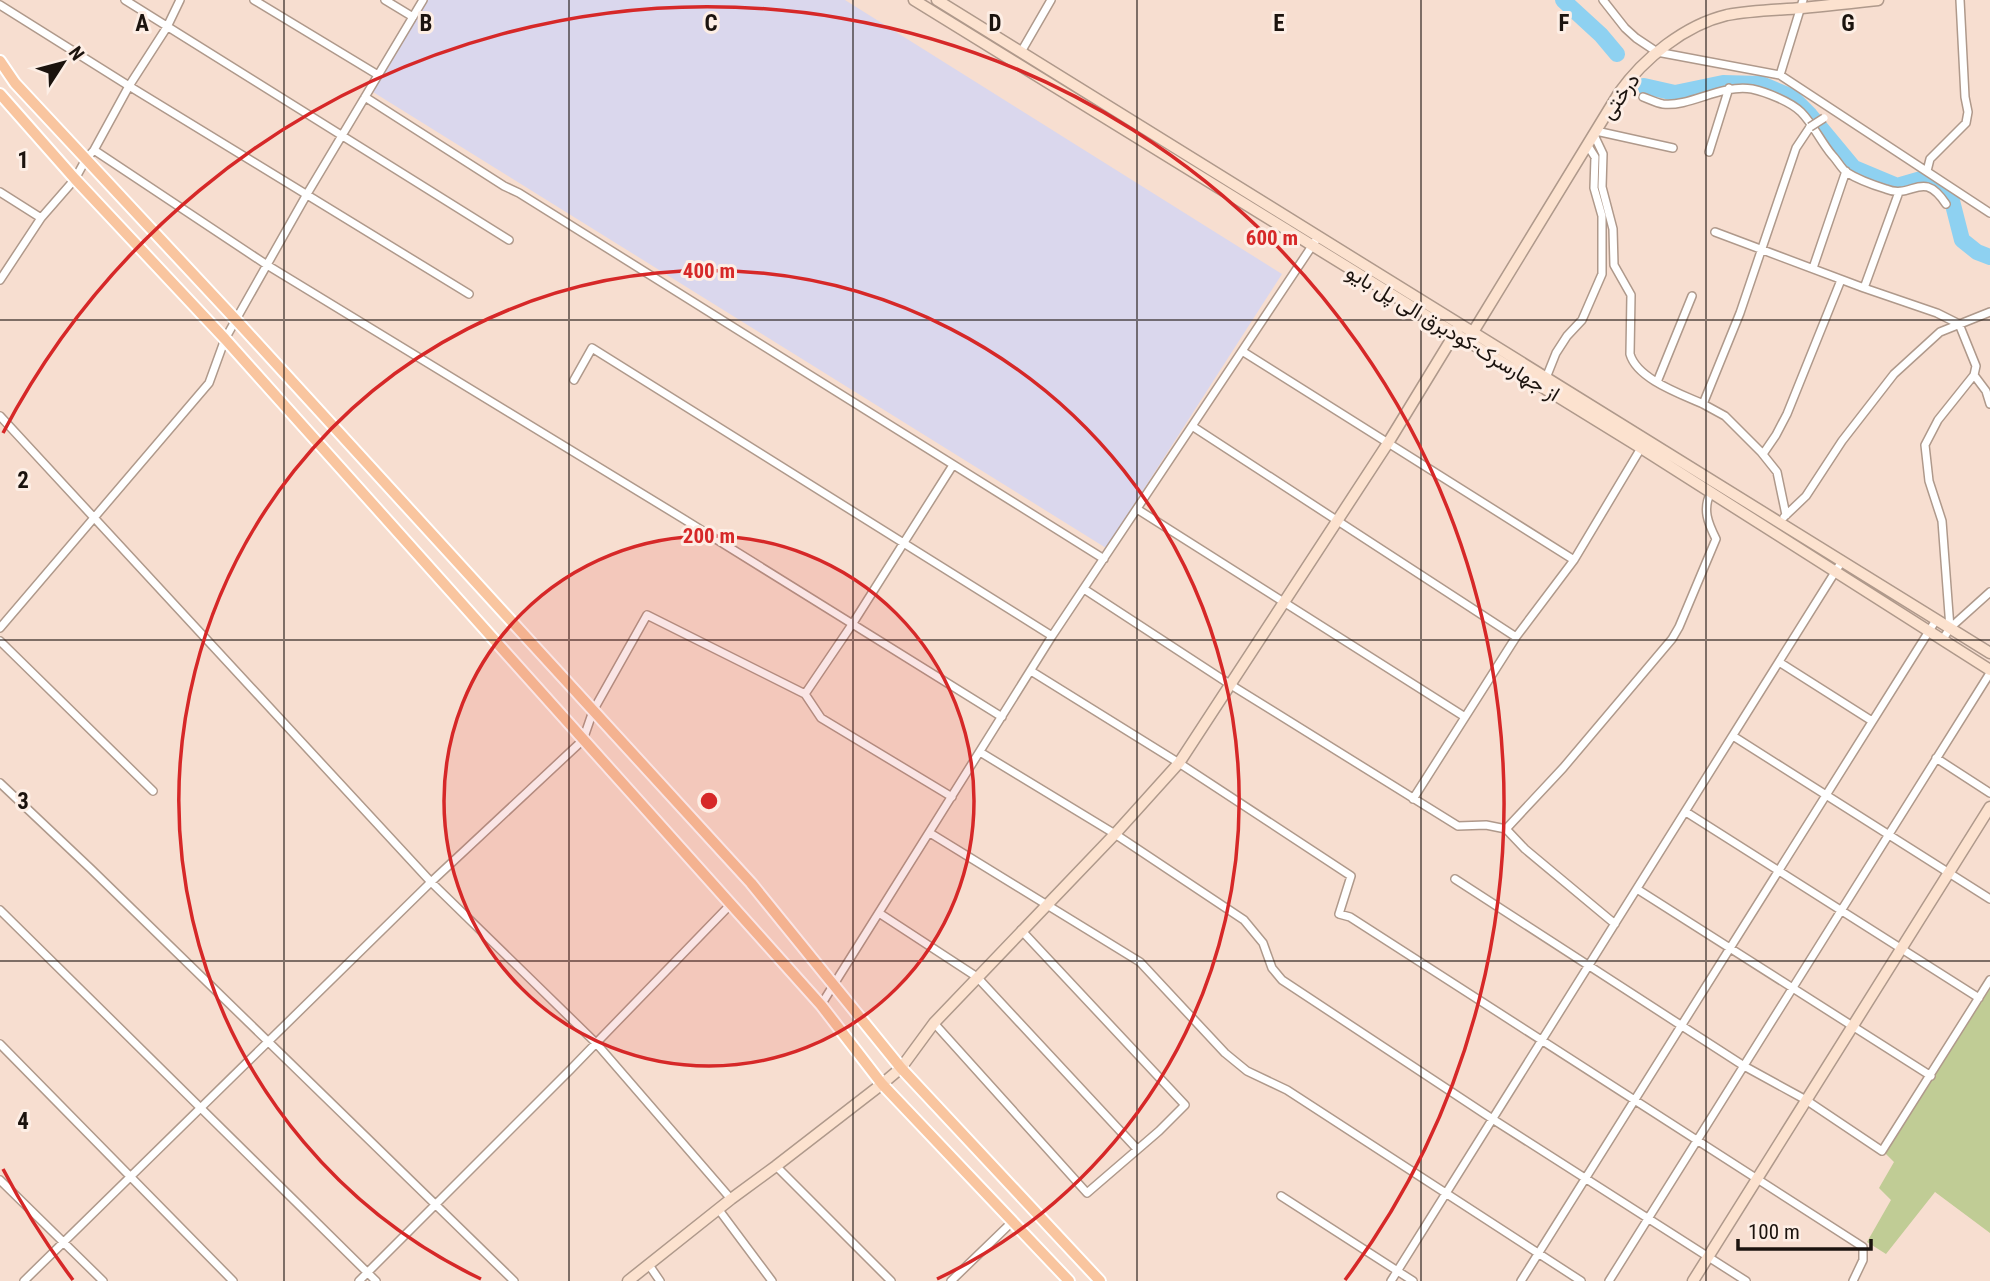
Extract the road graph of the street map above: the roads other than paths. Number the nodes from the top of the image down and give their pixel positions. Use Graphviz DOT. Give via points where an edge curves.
graph roads {
  1 [pos="125,0"];
  2 [pos="180,0"];
  3 [pos="254,0"];
  4 [pos="385,0"];
  5 [pos="423,0"];
  6 [pos="914,0"];
  7 [pos="937,0"];
  8 [pos="1051,0"];
  9 [pos="1603,0"];
  10 [pos="1878,0"];
  11 [pos="1960,0"];
  12 [pos="1802,4"];
  13 [pos="0,5"];
  14 [pos="412,17"];
  15 [pos="167,27"];
  16 [pos="1021,52"];
  17 [pos="1657,52"];
  18 [pos="0,61"];
  19 [pos="378,75"];
  20 [pos="1780,75"];
  21 [pos="129,86"];
  22 [pos="1729,88"];
  23 [pos="0,94"];
  24 [pos="365,97"];
  25 [pos="1643,97"];
  26 [pos="1837,111"];
  27 [pos="1595,133"];
  28 [pos="341,137"];
  29 [pos="1588,146"];
  30 [pos="1673,148"];
  31 [pos="94,150"];
  32 [pos="1709,152"];
  33 [pos="86,159"];
  34 [pos="1846,171"];
  35 [pos="1927,171"];
  36 [pos="75,179"];
  37 [pos="0,192"];
  38 [pos="1899,192"];
  39 [pos="307,194"];
  40 [pos="1947,204"];
  41 [pos="1990,213"];
  42 [pos="41,218"];
  43 [pos="1602,229"];
  44 [pos="1613,229"];
  45 [pos="1715,232"];
  46 [pos="1318,237"];
  47 [pos="509,240"];
  48 [pos="1311,246"];
  49 [pos="1762,249"];
  50 [pos="267,265"];
  51 [pos="1813,268"];
  52 [pos="0,280"];
  53 [pos="1841,280"];
  54 [pos="1864,288"];
  55 [pos="469,294"];
  56 [pos="1692,296"];
  57 [pos="1990,312"];
  58 [pos="236,320"];
  59 [pos="1959,324"];
  60 [pos="1458,330"];
  61 [pos="1470,337"];
  62 [pos="225,339"];
  63 [pos="1242,351"];
  64 [pos="1975,375"];
  65 [pos="1546,378"];
  66 [pos="574,380"];
  67 [pos="1657,383"];
  68 [pos="1703,404"];
  69 [pos="1990,404"];
  70 [pos="0,416"];
  71 [pos="1192,426"];
  72 [pos="1388,443"];
  73 [pos="1641,448"];
  74 [pos="1763,454"];
  75 [pos="953,465"];
  76 [pos="1711,492"];
  77 [pos="1137,509"];
  78 [pos="94,518"];
  79 [pos="1782,518"];
  80 [pos="1336,520"];
  81 [pos="902,543"];
  82 [pos="1104,559"];
  83 [pos="1574,560"];
  84 [pos="1842,561"];
  85 [pos="1836,571"];
  86 [pos="1084,589"];
  87 [pos="1990,592"];
  88 [pos="1285,602"];
  89 [pos="1936,620"];
  90 [pos="853,624"];
  91 [pos="0,628"];
  92 [pos="1950,628"];
  93 [pos="1930,630"];
  94 [pos="1052,636"];
  95 [pos="1516,637"];
  96 [pos="1943,639"];
  97 [pos="0,641"];
  98 [pos="1990,653"];
  99 [pos="1779,662"];
  100 [pos="1031,671"];
  101 [pos="1990,671"];
  102 [pos="1231,685"];
  103 [pos="804,694"];
  104 [pos="593,711"];
  105 [pos="1002,717"];
  106 [pos="1465,717"];
  107 [pos="1872,721"];
  108 [pos="1733,736"];
  109 [pos="583,740"];
  110 [pos="980,752"];
  111 [pos="1936,758"];
  112 [pos="1179,763"];
  113 [pos="0,783"];
  114 [pos="153,791"];
  115 [pos="1990,793"];
  116 [pos="1826,795"];
  117 [pos="952,797"];
  118 [pos="1413,799"];
  119 [pos="1990,807"];
  120 [pos="1686,812"];
  121 [pos="1506,830"];
  122 [pos="930,833"];
  123 [pos="1115,834"];
  124 [pos="1888,835"];
  125 [pos="1778,871"];
  126 [pos="1948,873"];
  127 [pos="1455,879"];
  128 [pos="431,882"];
  129 [pos="1637,889"];
  130 [pos="1990,899"];
  131 [pos="731,904"];
  132 [pos="1045,905"];
  133 [pos="1841,910"];
  134 [pos="0,911"];
  135 [pos="879,914"];
  136 [pos="1615,924"];
  137 [pos="1021,930"];
  138 [pos="1902,947"];
  139 [pos="1730,948"];
  140 [pos="1590,967"];
  141 [pos="977,977"];
  142 [pos="1990,979"];
  143 [pos="834,986"];
  144 [pos="1792,988"];
  145 [pos="1979,998"];
  146 [pos="821,1005"];
  147 [pos="934,1023"];
  148 [pos="1682,1027"];
  149 [pos="1853,1027"];
  150 [pos="1543,1041"];
  151 [pos="269,1042"];
  152 [pos="596,1043"];
  153 [pos="0,1044"];
  154 [pos="1744,1066"];
  155 [pos="901,1068"];
  156 [pos="1931,1076"];
  157 [pos="882,1084"];
  158 [pos="1634,1100"];
  159 [pos="1806,1100"];
  160 [pos="201,1108"];
  161 [pos="1493,1120"];
  162 [pos="1697,1140"];
  163 [pos="1137,1149"];
  164 [pos="776,1167"];
  165 [pos="131,1177"];
  166 [pos="1585,1178"];
  167 [pos="0,1180"];
  168 [pos="1758,1180"];
  169 [pos="1446,1194"];
  170 [pos="1281,1196"];
  171 [pos="731,1199"];
  172 [pos="436,1204"];
  173 [pos="719,1210"];
  174 [pos="1648,1218"];
  175 [pos="1012,1222"];
  176 [pos="63,1244"];
  177 [pos="1538,1253"];
  178 [pos="1709,1256"];
  179 [pos="649,1265"];
  180 [pos="1398,1271"];
  181 [pos="368,1272"];
  182 [pos="24,1281"];
  183 [pos="103,1281"];
  184 [pos="233,1281"];
  185 [pos="359,1281"];
  186 [pos="376,1281"];
  187 [pos="514,1281"];
  188 [pos="628,1281"];
  189 [pos="660,1281"];
  190 [pos="772,1281"];
  191 [pos="891,1281"];
  192 [pos="951,1281"];
  193 [pos="1069,1281"];
  194 [pos="1100,1281"];
  195 [pos="1391,1281"];
  196 [pos="1413,1281"];
  197 [pos="1521,1281"];
  198 [pos="1581,1281"];
  199 [pos="1609,1281"];
  200 [pos="1693,1281"];
  201 [pos="1746,1281"];
  202 [pos="1853,1281"];
  1 -- 15 [label="street"];
  2 -- 15 [label="street"];
  3 -- 19 [label="street"];
  4 -- 14 [label="street"];
  5 -- 14 [label="street"];
  6 -- 48 [label="street, از جهارسرک-کودبرق الی پل بایو"];
  7 -- 16 [label="street, از جهارسرک-کودبرق الی پل بایو"];
  8 -- 16 [label="street"];
  9 -- 17 [label="street" via="1625,28"];
  10 -- 12 [label="street, درختی"];
  11 -- 35 [label="street" via="1966,123 1930,159"];
  12 -- 17 [label="street, درختی" via="1725,15 1690,29"];
  12 -- 20 [label="street"];
  13 -- 21 [label="street"];
  14 -- 19 [label="street"];
  15 -- 21 [label="street"];
  15 -- 28 [label="street"];
  16 -- 46 [label="street, از جهارسرک-کودبرق الی پل بایو"];
  17 -- 20 [label="street"];
  17 -- 27 [label="street, درختی" via="1630,77"];
  18 -- 33 [label="main road"];
  19 -- 24 [label="street"];
  20 -- 26 [label="street"];
  21 -- 31 [label="street"];
  21 -- 39 [label="street"];
  22 -- 25 [label="street" via="1663,104"];
  22 -- 32 [label="street"];
  22 -- 34 [label="street" via="1754,89 1801,112"];
  23 -- 36 [label="main road"];
  24 -- 28 [label="street"];
  24 -- 75 [label="street"];
  26 -- 35 [label="street"];
  26 -- 49 [label="street, bridge" via="1810,127 1796,148"];
  27 -- 29 [label="street, درختی"];
  27 -- 30 [label="street"];
  27 -- 44 [label="street" via="1604,154 1602,187"];
  28 -- 39 [label="street"];
  28 -- 47 [label="street"];
  29 -- 43 [label="street" via="1595,157 1594,188"];
  29 -- 61 [label="street, درختی"];
  31 -- 33 [label="street"];
  31 -- 50 [label="street"];
  33 -- 36 [label="street"];
  33 -- 58 [label="main road"];
  34 -- 38 [label="street"];
  34 -- 51 [label="street"];
  35 -- 41 [label="street"];
  36 -- 42 [label="street"];
  36 -- 62 [label="main road"];
  37 -- 42 [label="street"];
  38 -- 40 [label="street" via="1932,188"];
  38 -- 54 [label="street"];
  39 -- 50 [label="street"];
  39 -- 55 [label="street"];
  42 -- 52 [label="street"];
  43 -- 44 [label="street"];
  43 -- 65 [label="street" via="1602,274 1583,320 1556,353"];
  44 -- 67 [label="street" via="1614,265 1631,295 1632,363"];
  45 -- 49 [label="street"];
  46 -- 48 [label="street"];
  46 -- 60 [label="street, از جهارسرک-کودبرق الی پل بایو"];
  48 -- 60 [label="street, از جهارسرک-کودبرق الی پل بایو"];
  48 -- 63 [label="street"];
  49 -- 51 [label="street"];
  49 -- 68 [label="street"];
  50 -- 58 [label="street"];
  50 -- 90 [label="street"];
  51 -- 53 [label="street"];
  53 -- 54 [label="street"];
  53 -- 74 [label="street" via="1787,414"];
  54 -- 59 [label="street"];
  56 -- 67 [label="street"];
  57 -- 59 [label="street"];
  58 -- 62 [label="street"];
  58 -- 104 [label="main road"];
  59 -- 64 [label="street" via="1976,366"];
  59 -- 79 [label="street" via="1940,332 1894,374 1806,496"];
  60 -- 61 [label="street, از جهارسرک-کودبرق الی پل بایو"];
  60 -- 72 [label="street"];
  61 -- 65 [label="street, از جهارسرک-کودبرق الی پل بایو"];
  61 -- 73 [label="street, از جهارسرک-کودبرق الی پل بایو"];
  62 -- 78 [label="street" via="209,383"];
  62 -- 109 [label="main road"];
  63 -- 71 [label="street"];
  63 -- 72 [label="street"];
  64 -- 69 [label="street"];
  64 -- 92 [label="street" via="1938,420 1925,445 1929,481 1942,521"];
  65 -- 79 [label="street, از جهارسرک-کودبرق الی پل بایو"];
  66 -- 81 [label="street" via="592,348"];
  67 -- 68 [label="street"];
  68 -- 74 [label="street" via="1725,416"];
  70 -- 78 [label="street"];
  71 -- 77 [label="street"];
  71 -- 80 [label="street"];
  72 -- 80 [label="street"];
  72 -- 83 [label="street"];
  73 -- 76 [label="street, از جهارسرک-کودبرق الی پل بایو"];
  73 -- 83 [label="street"];
  74 -- 79 [label="street" via="1777,472"];
  75 -- 81 [label="street"];
  75 -- 82 [label="street"];
  76 -- 85 [label="street, از جهارسرک-کودبرق الی پل بایو"];
  76 -- 121 [label="street" via="1705,510 1716,539 1679,627"];
  77 -- 82 [label="street"];
  77 -- 88 [label="street"];
  78 -- 91 [label="street"];
  78 -- 128 [label="street"];
  79 -- 84 [label="street, از جهارسرک-کودبرق الی پل بایو"];
  80 -- 88 [label="street"];
  80 -- 95 [label="street"];
  81 -- 90 [label="street"];
  81 -- 94 [label="street"];
  82 -- 86 [label="street"];
  83 -- 95 [label="street"];
  84 -- 85 [label="street"];
  84 -- 89 [label="street, از جهارسرک-کودبرق الی پل بایو"];
  85 -- 93 [label="street, از جهارسرک-کودبرق الی پل بایو"];
  85 -- 99 [label="street"];
  86 -- 94 [label="street"];
  86 -- 102 [label="street"];
  87 -- 92 [label="street"];
  88 -- 102 [label="street"];
  88 -- 106 [label="street"];
  89 -- 92 [label="street, از جهارسرک-کودبرق الی پل بایو"];
  89 -- 93 [label="street"];
  90 -- 103 [label="street"];
  90 -- 105 [label="street"];
  92 -- 96 [label="street"];
  92 -- 98 [label="street, از جهارسرک-کودبرق الی پل بایو"];
  93 -- 96 [label="street, از جهارسرک-کودبرق الی پل بایو"];
  93 -- 107 [label="street"];
  94 -- 100 [label="street"];
  95 -- 106 [label="street"];
  96 -- 101 [label="street, از جهارسرک-کودبرق الی پل بایو"];
  97 -- 114 [label="street"];
  99 -- 107 [label="street"];
  99 -- 108 [label="street"];
  100 -- 105 [label="street"];
  100 -- 112 [label="street"];
  101 -- 111 [label="street"];
  102 -- 112 [label="street"];
  102 -- 118 [label="street"];
  103 -- 104 [label="street" via="647,615"];
  103 -- 117 [label="street" via="821,718"];
  104 -- 109 [label="street"];
  104 -- 143 [label="main road" via="751,883"];
  105 -- 110 [label="street"];
  106 -- 118 [label="street"];
  107 -- 116 [label="street"];
  108 -- 116 [label="street"];
  108 -- 120 [label="street"];
  109 -- 128 [label="street"];
  109 -- 131 [label="main road"];
  110 -- 117 [label="street"];
  110 -- 123 [label="street"];
  111 -- 115 [label="street"];
  111 -- 124 [label="street"];
  112 -- 123 [label="street"];
  112 -- 150 [label="street" via="1351,876 1339,914"];
  113 -- 151 [label="street"];
  116 -- 124 [label="street"];
  116 -- 125 [label="street"];
  117 -- 122 [label="street"];
  118 -- 121 [label="street" via="1458,826"];
  119 -- 126 [label="street"];
  120 -- 125 [label="street"];
  120 -- 129 [label="street"];
  121 -- 136 [label="street"];
  122 -- 132 [label="street"];
  122 -- 135 [label="street"];
  123 -- 132 [label="street"];
  123 -- 161 [label="street" via="1244,920 1263,943 1282,980"];
  124 -- 126 [label="street"];
  124 -- 133 [label="street"];
  125 -- 133 [label="street"];
  125 -- 139 [label="street"];
  126 -- 130 [label="street"];
  126 -- 138 [label="street"];
  127 -- 140 [label="street"];
  128 -- 151 [label="street"];
  128 -- 152 [label="street"];
  129 -- 136 [label="street"];
  129 -- 139 [label="street"];
  131 -- 146 [label="main road"];
  131 -- 152 [label="street"];
  132 -- 137 [label="street"];
  132 -- 169 [label="street" via="1140,962 1247,1071 1287,1090"];
  133 -- 138 [label="street"];
  133 -- 144 [label="street"];
  134 -- 160 [label="street"];
  135 -- 141 [label="street"];
  135 -- 143 [label="street"];
  136 -- 140 [label="street"];
  137 -- 141 [label="street"];
  137 -- 163 [label="street" via="1185,1105"];
  138 -- 145 [label="street"];
  138 -- 149 [label="street"];
  139 -- 144 [label="street"];
  139 -- 148 [label="street"];
  140 -- 148 [label="street"];
  140 -- 150 [label="street"];
  141 -- 147 [label="street"];
  141 -- 163 [label="street"];
  142 -- 145 [label="street"];
  143 -- 146 [label="street"];
  143 -- 155 [label="main road"];
  144 -- 149 [label="street"];
  144 -- 154 [label="street"];
  145 -- 156 [label="street"];
  146 -- 157 [label="main road"];
  147 -- 155 [label="street"];
  147 -- 163 [label="street" via="1087,1193"];
  148 -- 154 [label="street"];
  148 -- 158 [label="street"];
  149 -- 156 [label="street"];
  149 -- 159 [label="street"];
  150 -- 158 [label="street"];
  150 -- 161 [label="street"];
  151 -- 160 [label="street"];
  151 -- 172 [label="street"];
  152 -- 171 [label="street"];
  152 -- 172 [label="street"];
  153 -- 165 [label="street"];
  154 -- 159 [label="street"];
  154 -- 162 [label="street"];
  155 -- 157 [label="street"];
  155 -- 194 [label="main road"];
  156 -- 159 [label="street" via="1883,1151"];
  157 -- 164 [label="street"];
  157 -- 175 [label="main road"];
  158 -- 162 [label="street"];
  158 -- 166 [label="street"];
  159 -- 168 [label="street"];
  160 -- 165 [label="street"];
  160 -- 181 [label="street"];
  161 -- 166 [label="street"];
  161 -- 169 [label="street"];
  162 -- 168 [label="street"];
  162 -- 174 [label="street"];
  164 -- 171 [label="street"];
  164 -- 191 [label="street"];
  165 -- 176 [label="street"];
  165 -- 184 [label="street"];
  166 -- 174 [label="street"];
  166 -- 177 [label="street"];
  167 -- 176 [label="street"];
  168 -- 178 [label="street"];
  168 -- 202 [label="street" via="1863,1247 1863,1261"];
  169 -- 177 [label="street"];
  169 -- 180 [label="street"];
  170 -- 180 [label="street"];
  171 -- 173 [label="street"];
  172 -- 181 [label="street"];
  172 -- 187 [label="street"];
  173 -- 179 [label="street"];
  173 -- 190 [label="street"];
  174 -- 178 [label="street"];
  174 -- 199 [label="street"];
  175 -- 192 [label="street"];
  175 -- 193 [label="main road"];
  176 -- 182 [label="street"];
  176 -- 183 [label="street"];
  177 -- 197 [label="street"];
  177 -- 198 [label="street"];
  178 -- 200 [label="street"];
  178 -- 201 [label="street"];
  179 -- 188 [label="street"];
  179 -- 189 [label="street"];
  180 -- 195 [label="street"];
  180 -- 196 [label="street"];
  181 -- 185 [label="street"];
  181 -- 186 [label="street"];
}
